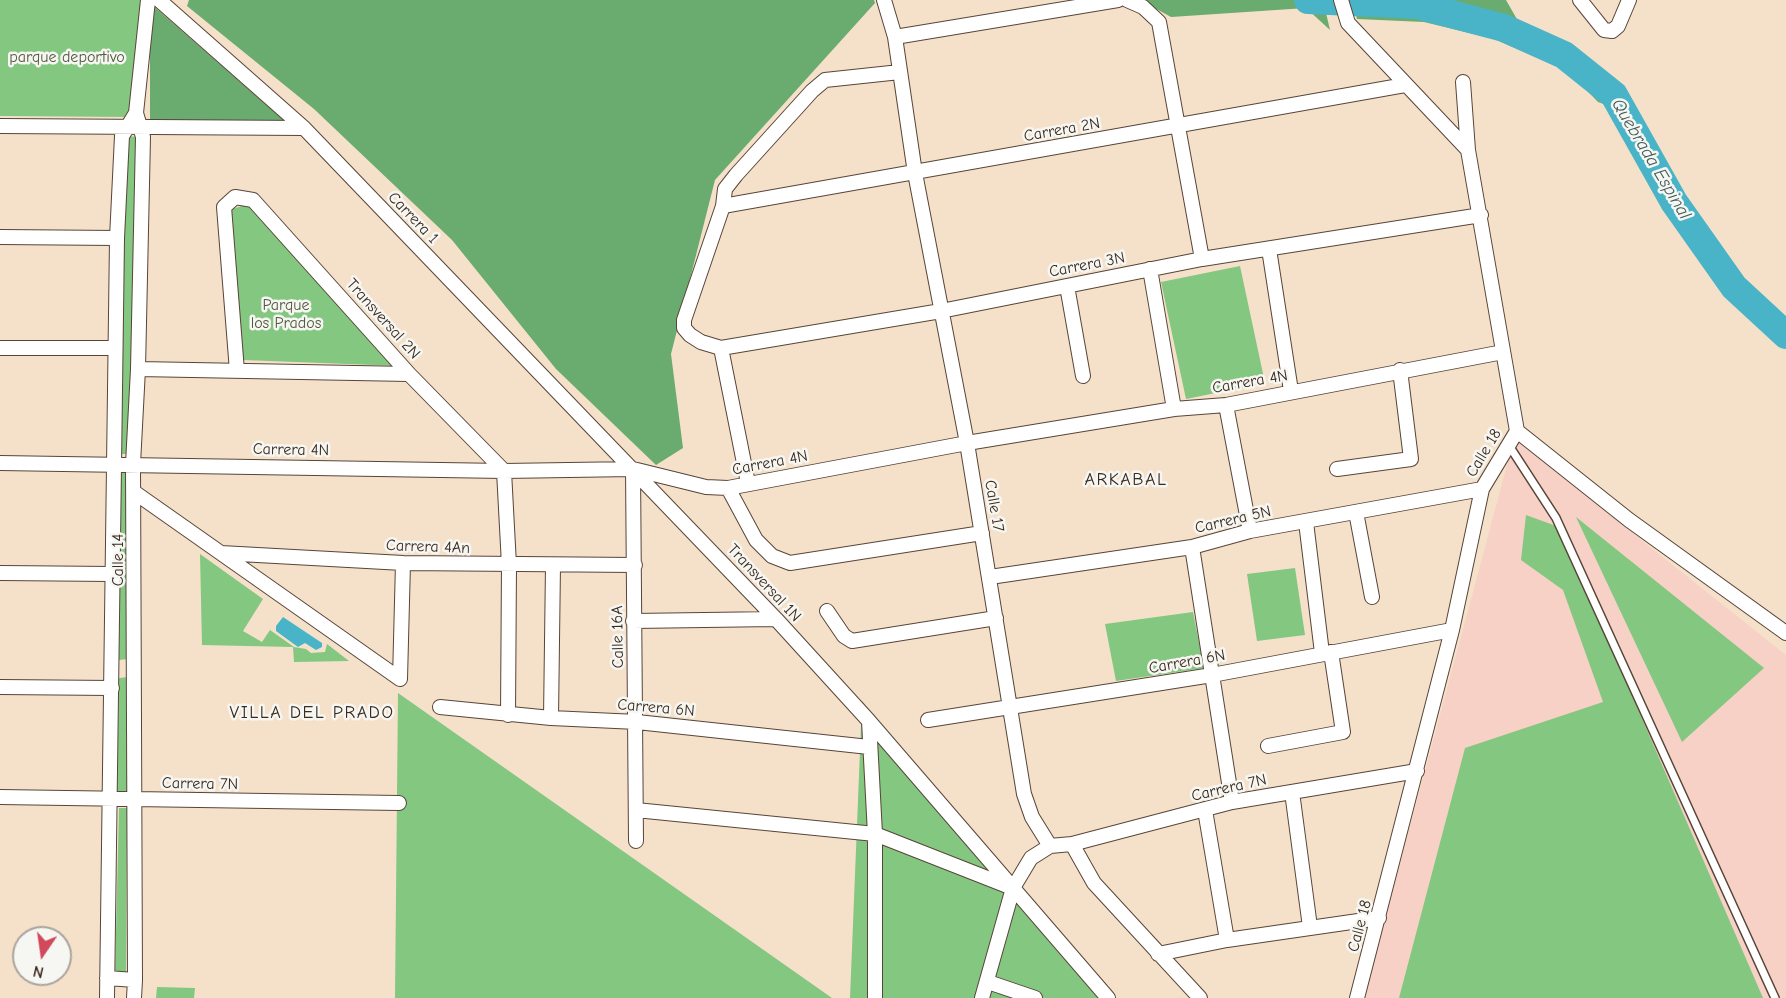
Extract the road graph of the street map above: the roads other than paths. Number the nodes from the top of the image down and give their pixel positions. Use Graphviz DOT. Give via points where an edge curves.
graph roads {
  1 [pos="148,0"];
  2 [pos="159,0"];
  3 [pos="1118,0"];
  4 [pos="1126,0"];
  5 [pos="1341,0"];
  6 [pos="1580,0"];
  7 [pos="1629,0"];
  8 [pos="885,1"];
  9 [pos="895,37"];
  10 [pos="900,72"];
  11 [pos="1463,82"];
  12 [pos="1405,85"];
  13 [pos="136,113"];
  14 [pos="0,126"];
  15 [pos="1177,126"];
  16 [pos="125,128"];
  17 [pos="142,128"];
  18 [pos="304,128"];
  19 [pos="1468,150"];
  20 [pos="915,173"];
  21 [pos="723,206"];
  22 [pos="1481,215"];
  23 [pos="0,237"];
  24 [pos="117,238"];
  25 [pos="1269,249"];
  26 [pos="1202,259"];
  27 [pos="1150,269"];
  28 [pos="1067,286"];
  29 [pos="941,311"];
  30 [pos="0,348"];
  31 [pos="115,348"];
  32 [pos="721,348"];
  33 [pos="1503,352"];
  34 [pos="138,369"];
  35 [pos="1400,370"];
  36 [pos="237,371"];
  37 [pos="409,374"];
  38 [pos="1083,376"];
  39 [pos="1291,391"];
  40 [pos="1226,405"];
  41 [pos="1174,409"];
  42 [pos="1517,431"];
  43 [pos="967,443"];
  44 [pos="1508,444"];
  45 [pos="0,463"];
  46 [pos="113,463"];
  47 [pos="134,464"];
  48 [pos="633,469"];
  49 [pos="1336,469"];
  50 [pos="504,471"];
  51 [pos="748,483"];
  52 [pos="728,488"];
  53 [pos="1482,489"];
  54 [pos="134,492"];
  55 [pos="1356,512"];
  56 [pos="1306,522"];
  57 [pos="1250,531"];
  58 [pos="982,533"];
  59 [pos="1192,547"];
  60 [pos="221,553"];
  61 [pos="403,563"];
  62 [pos="553,564"];
  63 [pos="509,565"];
  64 [pos="635,565"];
  65 [pos="0,573"];
  66 [pos="112,574"];
  67 [pos="990,577"];
  68 [pos="1372,597"];
  69 [pos="827,610"];
  70 [pos="996,618"];
  71 [pos="776,619"];
  72 [pos="633,621"];
  73 [pos="1452,630"];
  74 [pos="1786,633"];
  75 [pos="1327,652"];
  76 [pos="1212,675"];
  77 [pos="0,687"];
  78 [pos="112,688"];
  79 [pos="440,707"];
  80 [pos="1011,708"];
  81 [pos="508,715"];
  82 [pos="551,718"];
  83 [pos="928,720"];
  84 [pos="869,721"];
  85 [pos="637,722"];
  86 [pos="1268,746"];
  87 [pos="869,747"];
  88 [pos="1417,771"];
  89 [pos="1292,792"];
  90 [pos="0,797"];
  91 [pos="111,799"];
  92 [pos="134,800"];
  93 [pos="1232,802"];
  94 [pos="399,803"];
  95 [pos="636,810"];
  96 [pos="1205,810"];
  97 [pos="875,834"];
  98 [pos="636,841"];
  99 [pos="1072,844"];
  100 [pos="1050,846"];
  101 [pos="1013,888"];
  102 [pos="1379,918"];
  103 [pos="1310,927"];
  104 [pos="1227,940"];
  105 [pos="1158,954"];
  106 [pos="107,978"];
  107 [pos="135,980"];
  108 [pos="988,982"];
  109 [pos="106,998"];
  110 [pos="134,998"];
  111 [pos="875,998"];
  112 [pos="982,998"];
  113 [pos="1035,998"];
  114 [pos="1108,998"];
  115 [pos="1200,998"];
  116 [pos="1357,998"];
  117 [pos="1775,998"];
  1 -- 13 [label="street, Calle 14"];
  2 -- 18 [label="street, Carrera 1"];
  3 -- 9 [label="street"];
  4 -- 15 [label="street" via="1143,7 1159,22"];
  5 -- 12 [label="street" via="1348,23"];
  6 -- 7 [label="street" via="1604,30 1612,31"];
  8 -- 9 [label="street, Calle 17"];
  9 -- 10 [label="street, Calle 17"];
  10 -- 20 [label="street, Calle 17"];
  10 -- 21 [label="street" via="825,80 735,175 725,189"];
  11 -- 19 [label="street, Calle 18"];
  12 -- 15 [label="street, Carrera 2N"];
  12 -- 19 [label="street"];
  13 -- 16 [label="street, Calle 14"];
  13 -- 17 [label="street, Calle 14"];
  14 -- 16 [label="street"];
  15 -- 20 [label="street, Carrera 2N"];
  15 -- 26 [label="street"];
  16 -- 17 [label="street"];
  16 -- 24 [label="street, Calle 14"];
  17 -- 18 [label="street"];
  17 -- 34 [label="street, Calle 14"];
  18 -- 48 [label="street, Carrera 1"];
  19 -- 22 [label="street, Calle 18"];
  20 -- 21 [label="street, Carrera 2N"];
  20 -- 29 [label="street, Calle 17"];
  21 -- 32 [label="street, Carrera 3N" via="684,320 690,335"];
  22 -- 25 [label="street, Carrera 3N"];
  22 -- 33 [label="street, Calle 18"];
  23 -- 24 [label="street"];
  24 -- 31 [label="street, Calle 14"];
  25 -- 26 [label="street, Carrera 3N"];
  25 -- 39 [label="street"];
  26 -- 27 [label="street, Carrera 3N"];
  27 -- 28 [label="street, Carrera 3N"];
  27 -- 41 [label="street"];
  28 -- 29 [label="street, Carrera 3N"];
  28 -- 38 [label="street"];
  29 -- 32 [label="street, Carrera 3N"];
  29 -- 43 [label="street, Calle 17"];
  30 -- 31 [label="street"];
  31 -- 46 [label="street, Calle 14"];
  32 -- 51 [label="street"];
  33 -- 35 [label="street, Carrera 4N"];
  33 -- 42 [label="street, Calle 18"];
  34 -- 36 [label="street"];
  34 -- 47 [label="street, Calle 14"];
  35 -- 39 [label="street, Carrera 4N"];
  35 -- 49 [label="street" via="1411,459"];
  36 -- 37 [label="street"];
  36 -- 37 [label="street, Transversal 2N" via="224,207 235,197 253,200"];
  37 -- 50 [label="street, Transversal 2N"];
  39 -- 40 [label="street, Carrera 4N"];
  40 -- 41 [label="street, Carrera 4N"];
  40 -- 57 [label="street"];
  41 -- 43 [label="street, Carrera 4N"];
  42 -- 44 [label="street, Calle 18"];
  42 -- 74 [label="street" via="1629,520"];
  43 -- 51 [label="street, Carrera 4N"];
  43 -- 58 [label="street, Calle 17"];
  44 -- 53 [label="street, Calle 18"];
  44 -- 117 [label="lane" via="1556,518"];
  45 -- 46 [label="street, Carrera 4N"];
  46 -- 47 [label="street, Carrera 4N"];
  46 -- 66 [label="street, Calle 14"];
  47 -- 50 [label="street, Carrera 4N"];
  47 -- 54 [label="street, Calle 14"];
  48 -- 50 [label="street, Carrera 4N"];
  48 -- 52 [label="street, Carrera 4N" via="706,487"];
  48 -- 64 [label="street, Calle 16A"];
  48 -- 71 [label="street, Transversal 1N"];
  50 -- 63 [label="street"];
  51 -- 52 [label="street, Carrera 4N"];
  52 -- 58 [label="street" via="756,540 772,556 790,563"];
  53 -- 55 [label="street, Carrera 5N"];
  53 -- 73 [label="street, Calle 18"];
  54 -- 60 [label="street"];
  54 -- 92 [label="street, Calle 14"];
  55 -- 56 [label="street, Carrera 5N"];
  55 -- 68 [label="street"];
  56 -- 57 [label="street, Carrera 5N"];
  56 -- 75 [label="street"];
  57 -- 59 [label="street, Carrera 5N"];
  58 -- 67 [label="street, Calle 17"];
  59 -- 67 [label="street, Carrera 5N"];
  59 -- 76 [label="street"];
  60 -- 61 [label="street, Carrera 4An"];
  60 -- 61 [label="street" via="400,680"];
  61 -- 63 [label="street, Carrera 4An"];
  62 -- 63 [label="street, Carrera 4An"];
  62 -- 64 [label="street, Carrera 4An"];
  62 -- 82 [label="street"];
  63 -- 81 [label="street"];
  64 -- 72 [label="street, Calle 16A"];
  65 -- 66 [label="street"];
  66 -- 78 [label="street, Calle 14"];
  67 -- 70 [label="street, Calle 17"];
  69 -- 70 [label="street" via="844,636 852,641"];
  70 -- 80 [label="street, Calle 17"];
  71 -- 72 [label="street"];
  71 -- 84 [label="street, Transversal 1N"];
  72 -- 85 [label="street, Calle 16A"];
  73 -- 75 [label="street, Carrera 6N"];
  73 -- 88 [label="street, Calle 18"];
  75 -- 76 [label="street, Carrera 6N"];
  75 -- 86 [label="street" via="1343,732"];
  76 -- 80 [label="street, Carrera 6N"];
  76 -- 93 [label="street"];
  77 -- 78 [label="street"];
  78 -- 91 [label="street, Calle 14"];
  79 -- 81 [label="street, Carrera 6N"];
  80 -- 83 [label="street, Carrera 6N"];
  80 -- 100 [label="street, Calle 17" via="1023,794"];
  81 -- 82 [label="street, Carrera 6N"];
  82 -- 85 [label="street, Carrera 6N"];
  84 -- 87 [label="street"];
  84 -- 101 [label="street, Transversal 1N"];
  85 -- 87 [label="street, Carrera 6N"];
  85 -- 95 [label="street, Calle 16A"];
  87 -- 97 [label="street"];
  88 -- 89 [label="street, Carrera 7N"];
  88 -- 102 [label="street, Calle 18"];
  89 -- 93 [label="street, Carrera 7N"];
  89 -- 103 [label="street"];
  90 -- 91 [label="street, Carrera 7N"];
  91 -- 92 [label="street, Carrera 7N"];
  91 -- 106 [label="street, Calle 14"];
  92 -- 94 [label="street, Carrera 7N"];
  92 -- 107 [label="street, Calle 14"];
  93 -- 96 [label="street, Carrera 7N"];
  95 -- 97 [label="street"];
  95 -- 98 [label="street, Calle 16A"];
  96 -- 99 [label="street, Carrera 7N"];
  96 -- 104 [label="street"];
  97 -- 101 [label="street"];
  97 -- 111 [label="street"];
  99 -- 100 [label="street, Carrera 7N"];
  99 -- 105 [label="street" via="1094,883"];
  100 -- 101 [label="street" via="1031,858"];
  101 -- 108 [label="street"];
  101 -- 114 [label="street"];
  102 -- 103 [label="street"];
  102 -- 116 [label="street, Calle 18"];
  103 -- 104 [label="street"];
  104 -- 105 [label="street"];
  105 -- 115 [label="street"];
  106 -- 107 [label="street"];
  106 -- 109 [label="street, Calle 14"];
  107 -- 110 [label="street, Calle 14"];
  108 -- 112 [label="street"];
  108 -- 113 [label="street"];
}
